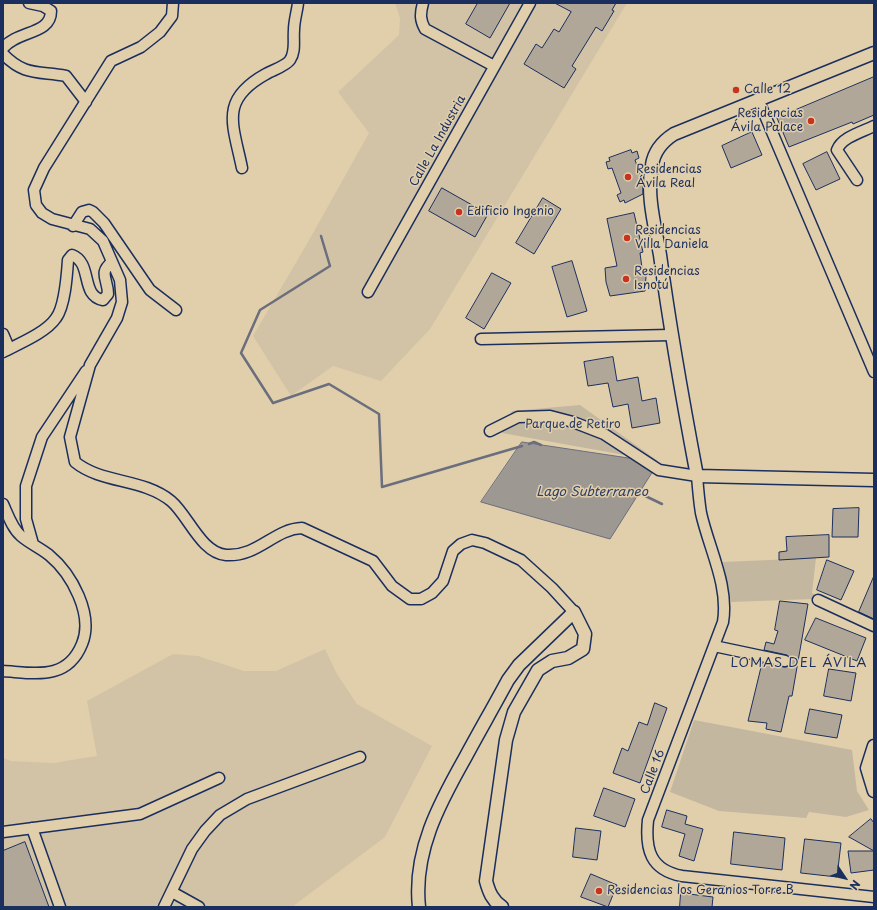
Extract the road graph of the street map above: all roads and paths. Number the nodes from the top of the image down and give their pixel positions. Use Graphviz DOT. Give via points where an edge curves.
graph roads {
  1 [pos="30,3"];
  2 [pos="173,3"];
  3 [pos="298,3"];
  4 [pos="423,3"];
  5 [pos="530,3"];
  6 [pos="3,48"];
  7 [pos="874,53"];
  8 [pos="3,54"];
  9 [pos="494,66"];
  10 [pos="758,99"];
  11 [pos="86,102"];
  12 [pos="874,126"];
  13 [pos="242,168"];
  14 [pos="857,180"];
  15 [pos="74,226"];
  16 [pos="112,262"];
  17 [pos="368,292"];
  18 [pos="176,310"];
  19 [pos="3,334"];
  20 [pos="671,335"];
  21 [pos="482,339"];
  22 [pos="6,350"];
  23 [pos="90,365"];
  24 [pos="874,372"];
  25 [pos="490,431"];
  26 [pos="697,476"];
  27 [pos="874,480"];
  28 [pos="3,504"];
  29 [pos="33,544"];
  30 [pos="818,600"];
  31 [pos="574,612"];
  32 [pos="874,626"];
  33 [pos="714,646"];
  34 [pos="785,661"];
  35 [pos="3,671"];
  36 [pos="874,746"];
  37 [pos="360,757"];
  38 [pos="219,778"];
  39 [pos="874,791"];
  40 [pos="32,828"];
  41 [pos="3,832"];
  42 [pos="172,892"];
  43 [pos="874,897"];
  44 [pos="60,907"];
  45 [pos="164,907"];
  46 [pos="199,907"];
  47 [pos="419,907"];
  48 [pos="502,907"];
  1 -- 6 [label="street" via="43,6 51,12 51,19 46,27 9,41"];
  2 -- 11 [label="street" via="172,16 160,32 141,47 111,61"];
  3 -- 13 [label="street" via="294,54 289,63 259,78 234,103 233,121"];
  4 -- 9 [label="street" via="420,14 426,30"];
  5 -- 9 [label="street, Calle La Industria"];
  7 -- 10 [label="street"];
  8 -- 11 [label="street" via="20,68 36,74 66,76"];
  9 -- 17 [label="street, Calle La Industria"];
  10 -- 20 [label="street" via="665,139 652,164 651,206"];
  10 -- 24 [label="street"];
  11 -- 15 [label="street" via="44,168 34,190 36,205 42,213"];
  12 -- 14 [label="street" via="839,144 837,150"];
  15 -- 16 [label="street" via="90,229 102,240"];
  15 -- 18 [label="street" via="82,212 93,212 104,223 150,290"];
  16 -- 22 [label="street" via="105,267 108,294 103,300 92,294 85,269 77,257 72,255 68,260 65,287 56,318 49,326"];
  16 -- 23 [label="street" via="120,280 122,302"];
  19 -- 22 [label="street"];
  20 -- 21 [label="street"];
  20 -- 26 [label="street"];
  23 -- 29 [label="street" via="42,437 26,486 26,519"];
  23 -- 31 [label="street" via="70,437 75,462 84,470 152,490 170,500 184,514 191,528 212,549 224,555 242,555 290,528 302,528 373,561 402,595 410,599 421,599 432,593 443,581 453,551 472,540 485,543 520,560 552,588"];
  25 -- 26 [label="street" via="518,417 550,416 604,434 659,470"];
  26 -- 27 [label="street"];
  26 -- 33 [label="street, Calle 16" via="701,512 720,580 725,609"];
  28 -- 29 [label="street" via="13,526 21,536"];
  29 -- 35 [label="street" via="50,556 70,580 84,609 86,634 80,648 62,669 51,673"];
  30 -- 32 [label="street"];
  31 -- 47 [label="street" via="519,665 508,680 438,806 426,837 420,867 417,893"];
  31 -- 48 [label="street" via="586,634 583,650 568,658 552,661 538,670 514,712 506,740 486,881 496,903"];
  33 -- 34 [label="street"];
  33 -- 43 [label="street, Calle 16" via="648,820 646,835 653,858 668,874"];
  36 -- 39 [label="street" via="867,768"];
  37 -- 42 [label="street" via="247,799 220,815 205,830 192,849"];
  38 -- 40 [label="street" via="140,814"];
  40 -- 41 [label="street"];
  40 -- 44 [label="street"];
  42 -- 45 [label="street"];
  42 -- 46 [label="street"];
}
